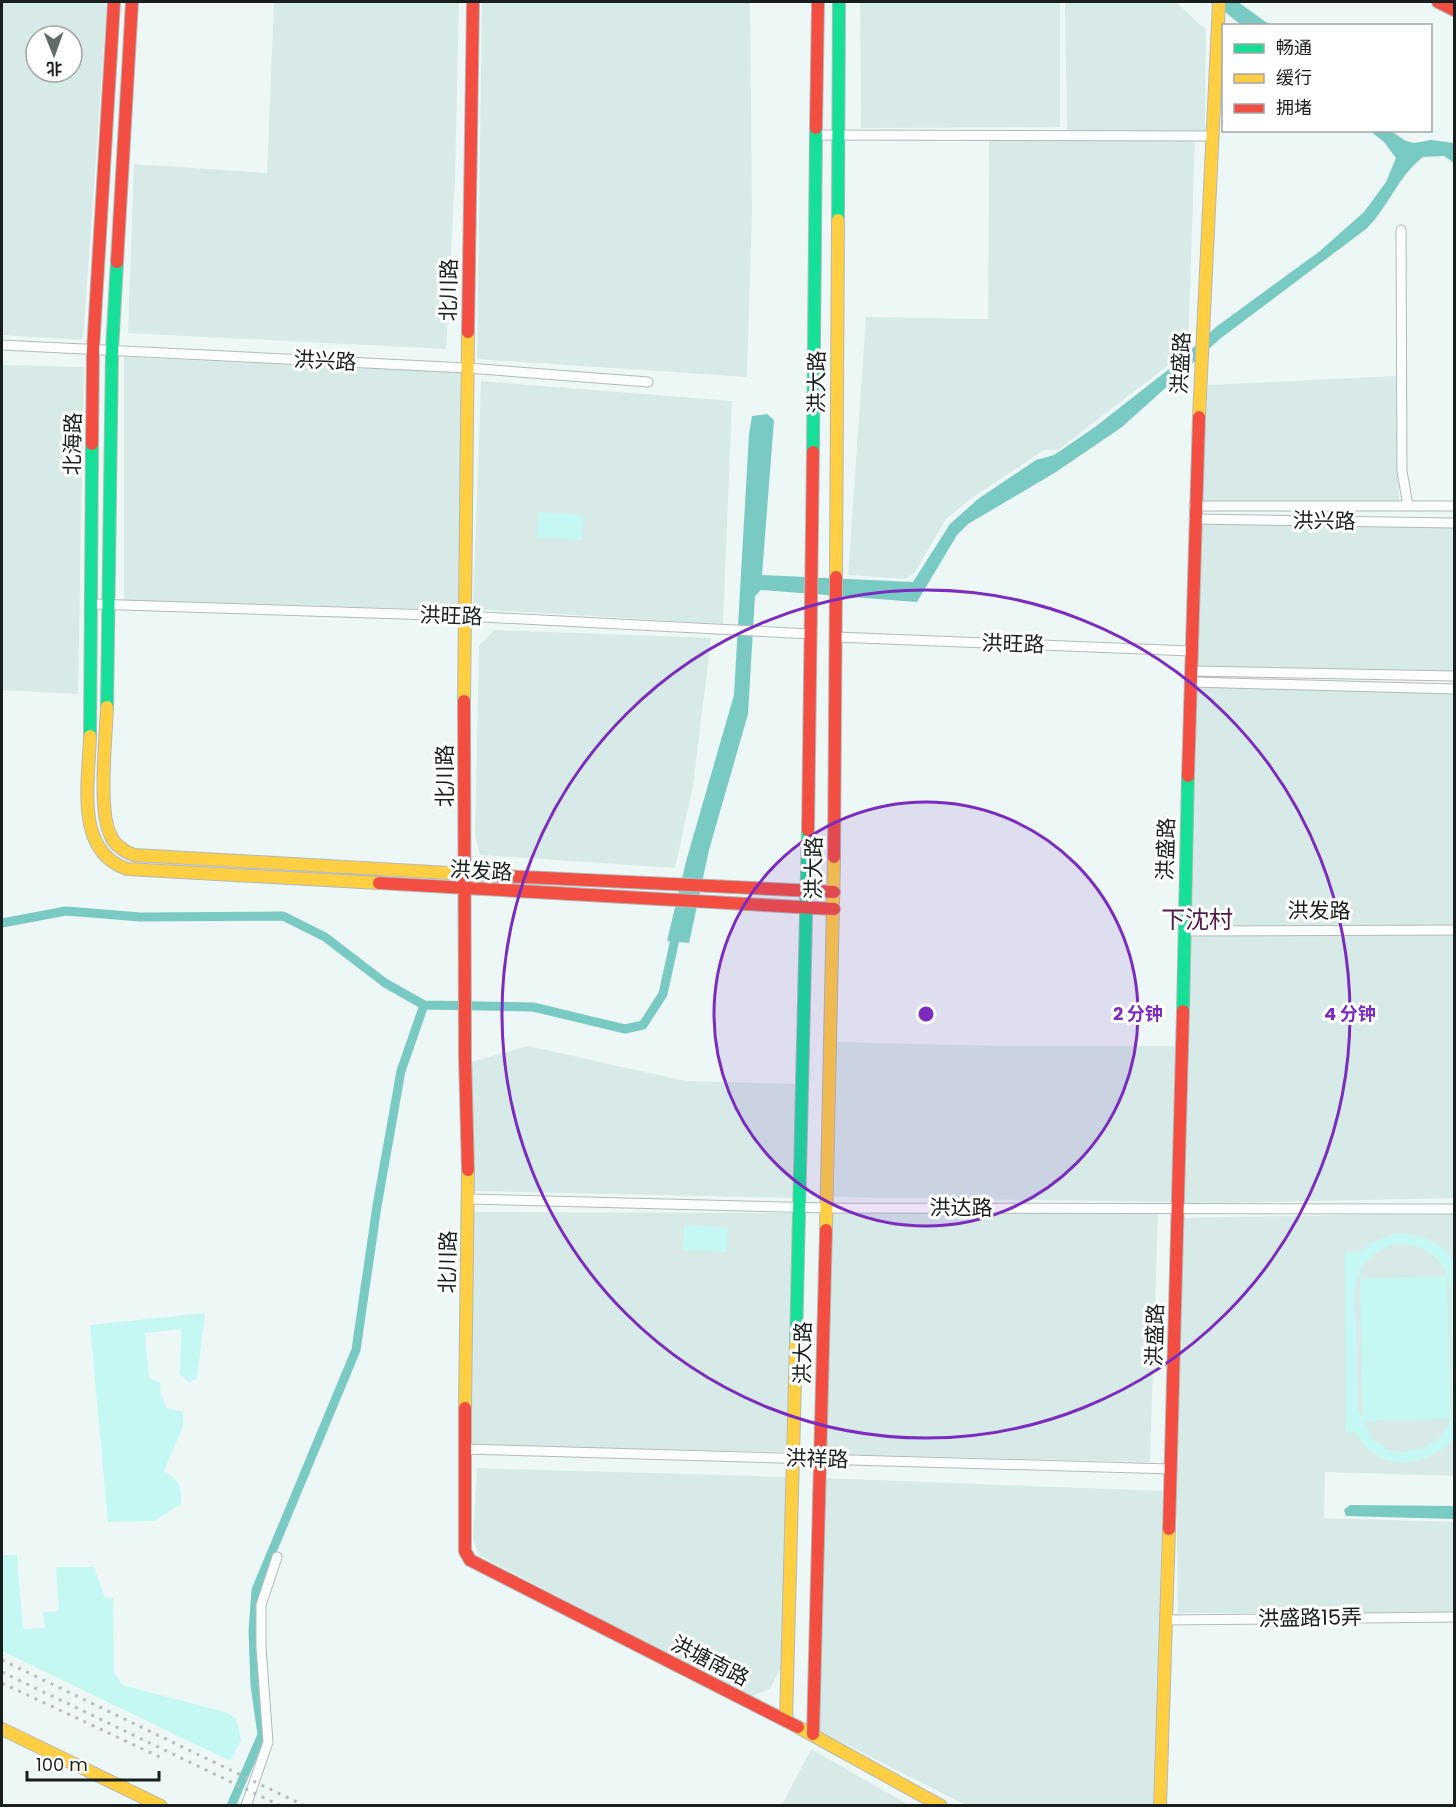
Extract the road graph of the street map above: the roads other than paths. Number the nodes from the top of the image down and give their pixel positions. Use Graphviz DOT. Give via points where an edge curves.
graph roads {
  1 [pos="114,2"];
  2 [pos="132,2"];
  3 [pos="472,2"];
  4 [pos="818,2"];
  5 [pos="838,2"];
  6 [pos="1219,2"];
  7 [pos="1438,2"];
  8 [pos="1455,10"];
  9 [pos="816,135"];
  10 [pos="838,135"];
  11 [pos="1213,135"];
  12 [pos="1401,230"];
  13 [pos="2,345"];
  14 [pos="93,350"];
  15 [pos="112,351"];
  16 [pos="467,368"];
  17 [pos="648,382"];
  18 [pos="1408,506"];
  19 [pos="1455,506"];
  20 [pos="1194,512"];
  21 [pos="1455,523"];
  22 [pos="91,604"];
  23 [pos="108,605"];
  24 [pos="464,616"];
  25 [pos="810,634"];
  26 [pos="835,637"];
  27 [pos="1191,651"];
  28 [pos="1455,676"];
  29 [pos="1191,677"];
  30 [pos="1455,689"];
  31 [pos="134,855"];
  32 [pos="127,869"];
  33 [pos="465,874"];
  34 [pos="465,890"];
  35 [pos="807,891"];
  36 [pos="834,892"];
  37 [pos="807,907"];
  38 [pos="834,909"];
  39 [pos="1455,930"];
  40 [pos="1184,931"];
  41 [pos="469,1198"];
  42 [pos="799,1208"];
  43 [pos="826,1208"];
  44 [pos="1178,1209"];
  45 [pos="1455,1209"];
  46 [pos="464,1449"];
  47 [pos="793,1458"];
  48 [pos="820,1459"];
  49 [pos="1171,1469"];
  50 [pos="465,1551"];
  51 [pos="277,1557"];
  52 [pos="1455,1617"];
  53 [pos="1166,1620"];
  54 [pos="786,1721"];
  55 [pos="2,1729"];
  56 [pos="813,1734"];
  57 [pos="161,1806"];
  58 [pos="246,1806"];
  59 [pos="941,1806"];
  60 [pos="1160,1806"];
  1 -- 14 [label="main road, 北海路"];
  2 -- 15 [label="main road, 北海路"];
  3 -- 16 [label="main road, 北川路"];
  4 -- 9 [label="main road, 洪大路"];
  5 -- 10 [label="main road, 洪大路"];
  6 -- 11 [label="main road, 洪盛路"];
  7 -- 8 [label="main road"];
  9 -- 10 [label="street"];
  9 -- 25 [label="main road, 洪大路"];
  10 -- 11 [label="street"];
  10 -- 26 [label="main road, 洪大路"];
  11 -- 20 [label="main road, 洪盛路"];
  12 -- 18 [label="street" via="1402,471"];
  13 -- 14 [label="street, 洪兴路"];
  14 -- 15 [label="street, 洪兴路"];
  14 -- 22 [label="main road, 北海路"];
  15 -- 16 [label="street, 洪兴路"];
  15 -- 23 [label="main road, 北海路"];
  16 -- 17 [label="street, 洪兴路"];
  16 -- 24 [label="main road, 北川路"];
  18 -- 19 [label="street, 洪兴路"];
  18 -- 20 [label="street, 洪兴路"];
  20 -- 21 [label="street, 洪兴路"];
  20 -- 27 [label="main road, 洪盛路"];
  22 -- 23 [label="street, 洪旺路"];
  22 -- 32 [label="main road, 北海路" via="90,832 107,861"];
  23 -- 24 [label="street, 洪旺路"];
  23 -- 31 [label="main road, 北海路" via="105,817 112,842"];
  24 -- 25 [label="street, 洪旺路"];
  24 -- 33 [label="main road, 北川路"];
  25 -- 35 [label="main road, 洪大路"];
  26 -- 27 [label="street, 洪旺路"];
  26 -- 36 [label="main road, 洪大路"];
  27 -- 29 [label="main road, 洪盛路"];
  28 -- 29 [label="street"];
  29 -- 30 [label="street"];
  29 -- 40 [label="main road, 洪盛路"];
  31 -- 33 [label="main road, 洪发路"];
  32 -- 34 [label="main road, 洪发路"];
  33 -- 34 [label="main road, 北川路"];
  33 -- 35 [label="main road, 洪发路"];
  34 -- 37 [label="main road, 洪发路"];
  34 -- 41 [label="main road, 北川路"];
  35 -- 36 [label="main road, 洪发路"];
  35 -- 37 [label="main road, 洪大路"];
  36 -- 38 [label="main road, 洪大路"];
  37 -- 38 [label="main road, 洪发路"];
  37 -- 42 [label="main road, 洪大路"];
  38 -- 43 [label="main road, 洪大路"];
  39 -- 40 [label="street, 洪发路"];
  40 -- 44 [label="main road, 洪盛路"];
  41 -- 42 [label="street, 洪达路"];
  41 -- 46 [label="main road, 北川路"];
  42 -- 43 [label="street, 洪达路"];
  42 -- 47 [label="main road, 洪大路"];
  43 -- 44 [label="street, 洪达路"];
  43 -- 48 [label="main road, 洪大路"];
  44 -- 45 [label="street, 洪达路"];
  44 -- 49 [label="main road, 洪盛路"];
  46 -- 47 [label="street, 洪祥路"];
  46 -- 50 [label="main road, 北川路"];
  47 -- 48 [label="street, 洪祥路"];
  47 -- 54 [label="main road, 洪大路"];
  48 -- 49 [label="street, 洪祥路"];
  48 -- 56 [label="main road, 洪大路"];
  49 -- 53 [label="main road, 洪盛路"];
  50 -- 54 [label="main road, 洪塘南路" via="470,1560"];
  51 -- 58 [label="street" via="261,1605 268,1742"];
  52 -- 53 [label="street, 洪盛路15弄"];
  53 -- 60 [label="main road, 洪盛路"];
  54 -- 56 [label="main road, 洪塘南路"];
  55 -- 57 [label="main road"];
  56 -- 59 [label="main road, 洪塘南路"];
}
